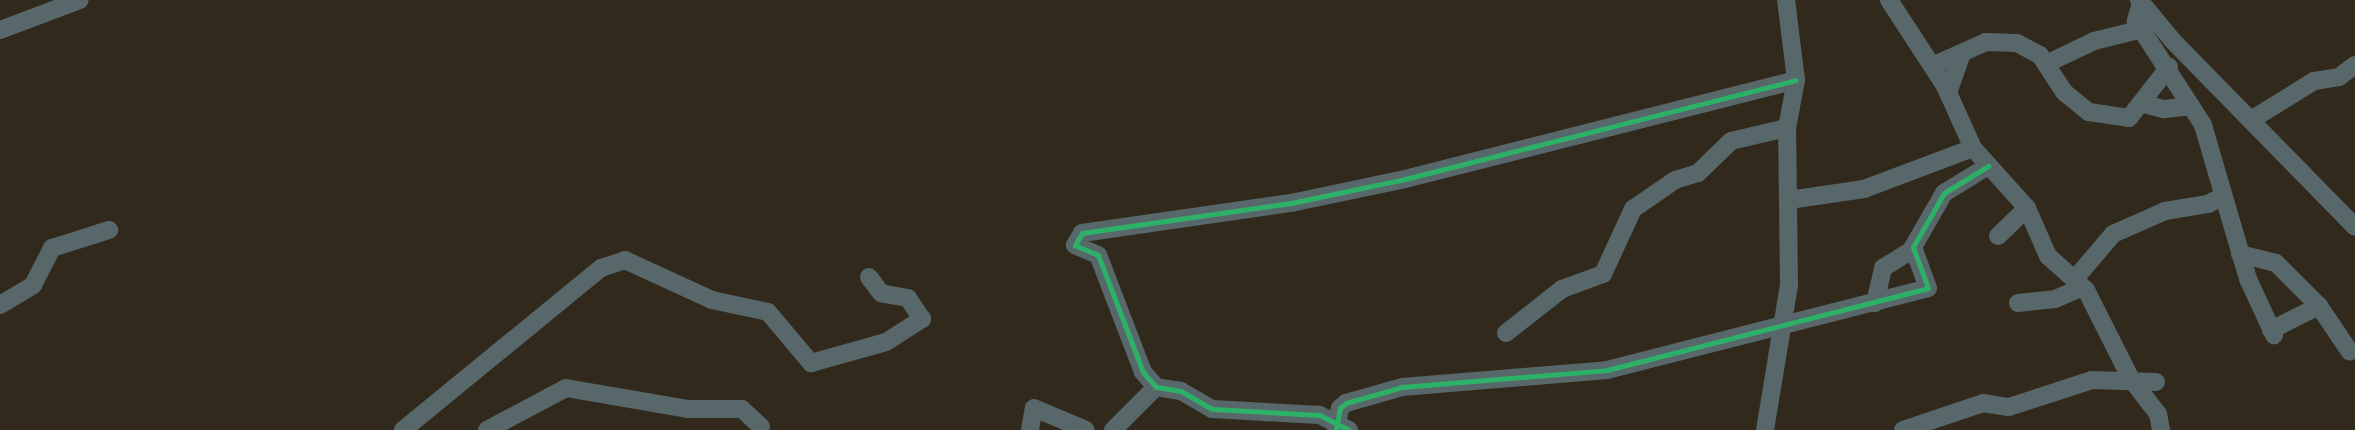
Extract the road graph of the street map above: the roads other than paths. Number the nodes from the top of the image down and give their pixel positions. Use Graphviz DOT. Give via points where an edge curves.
graph roads {
  1 [pos="80,0"];
  2 [pos="1786,0"];
  3 [pos="1890,0"];
  4 [pos="2140,2"];
  5 [pos="2142,29"];
  6 [pos="0,30"];
  7 [pos="1962,53"];
  8 [pos="2046,64"];
  9 [pos="2355,65"];
  10 [pos="1932,66"];
  11 [pos="2169,67"];
  12 [pos="1796,80"];
  13 [pos="1948,93"];
  14 [pos="2141,103"];
  15 [pos="2192,106"];
  16 [pos="2251,120"];
  17 [pos="1787,128"];
  18 [pos="1973,148"];
  19 [pos="1988,166"];
  20 [pos="2221,197"];
  21 [pos="1789,200"];
  22 [pos="2027,208"];
  23 [pos="2355,227"];
  24 [pos="109,230"];
  25 [pos="1998,236"];
  26 [pos="1914,249"];
  27 [pos="2240,254"];
  28 [pos="869,277"];
  29 [pos="2078,283"];
  30 [pos="1788,285"];
  31 [pos="1875,303"];
  32 [pos="2018,303"];
  33 [pos="0,305"];
  34 [pos="2319,306"];
  35 [pos="1823,317"];
  36 [pos="1783,324"];
  37 [pos="1506,333"];
  38 [pos="2350,352"];
  39 [pos="2131,379"];
  40 [pos="2156,382"];
  41 [pos="1156,387"];
  42 [pos="2159,422"];
  43 [pos="761,427"];
  44 [pos="1340,427"];
  45 [pos="403,430"];
  46 [pos="487,430"];
  47 [pos="1030,430"];
  48 [pos="1086,430"];
  49 [pos="1113,430"];
  50 [pos="1765,430"];
  51 [pos="1903,430"];
  52 [pos="2174,430"];
  1 -- 6 [label="street"];
  2 -- 12 [label="street"];
  3 -- 10 [label="street"];
  4 -- 5 [label="street" via="2136,21"];
  4 -- 16 [label="street"];
  5 -- 8 [label="street" via="2094,41"];
  5 -- 11 [label="street"];
  7 -- 8 [label="street" via="1986,42 2017,43 2040,55"];
  7 -- 10 [label="street"];
  7 -- 13 [label="street"];
  8 -- 14 [label="street" via="2064,92 2089,112 2129,118"];
  9 -- 16 [label="street" via="2339,77 2314,81"];
  10 -- 13 [label="street"];
  11 -- 14 [label="street"];
  11 -- 15 [label="street"];
  12 -- 17 [label="street"];
  12 -- 41 [label="street" via="1405,179 1291,203 1082,233 1076,244 1098,255 1143,372"];
  13 -- 18 [label="street"];
  14 -- 15 [label="street" via="2164,109"];
  15 -- 20 [label="street" via="2203,125"];
  16 -- 23 [label="street"];
  17 -- 21 [label="street"];
  17 -- 37 [label="street" via="1731,141 1698,173 1675,180 1633,209 1604,274 1562,289"];
  18 -- 19 [label="street"];
  18 -- 21 [label="street" via="1864,189"];
  19 -- 22 [label="street"];
  19 -- 26 [label="street" via="1944,193"];
  20 -- 27 [label="street" via="2234,220"];
  20 -- 29 [label="street" via="2208,204 2165,211 2113,234"];
  21 -- 30 [label="street"];
  22 -- 25 [label="street"];
  22 -- 29 [label="street" via="2048,256"];
  24 -- 33 [label="street" via="52,248 33,285"];
  26 -- 31 [label="street" via="1883,268"];
  26 -- 31 [label="street" via="1928,288"];
  27 -- 34 [label="street" via="2276,263"];
  27 -- 34 [label="street" via="2272,333"];
  28 -- 45 [label="street" via="881,293 908,298 922,319 886,342 811,362 768,312 712,300 625,260 601,268"];
  29 -- 32 [label="street" via="2055,299"];
  29 -- 39 [label="street"];
  30 -- 35 [label="street" via="1800,308"];
  30 -- 36 [label="street"];
  31 -- 35 [label="street"];
  34 -- 38 [label="street"];
  35 -- 36 [label="street"];
  36 -- 44 [label="street" via="1607,370 1402,387 1346,403"];
  36 -- 50 [label="street"];
  39 -- 40 [label="street"];
  39 -- 42 [label="street"];
  39 -- 51 [label="street" via="2081,382 2008,406 1983,403"];
  41 -- 44 [label="street" via="1181,391 1212,409 1319,415"];
  41 -- 49 [label="street"];
  42 -- 52 [label="street"];
  43 -- 46 [label="street" via="742,409 687,409 566,388"];
  47 -- 48 [label="street" via="1034,408"];
}
